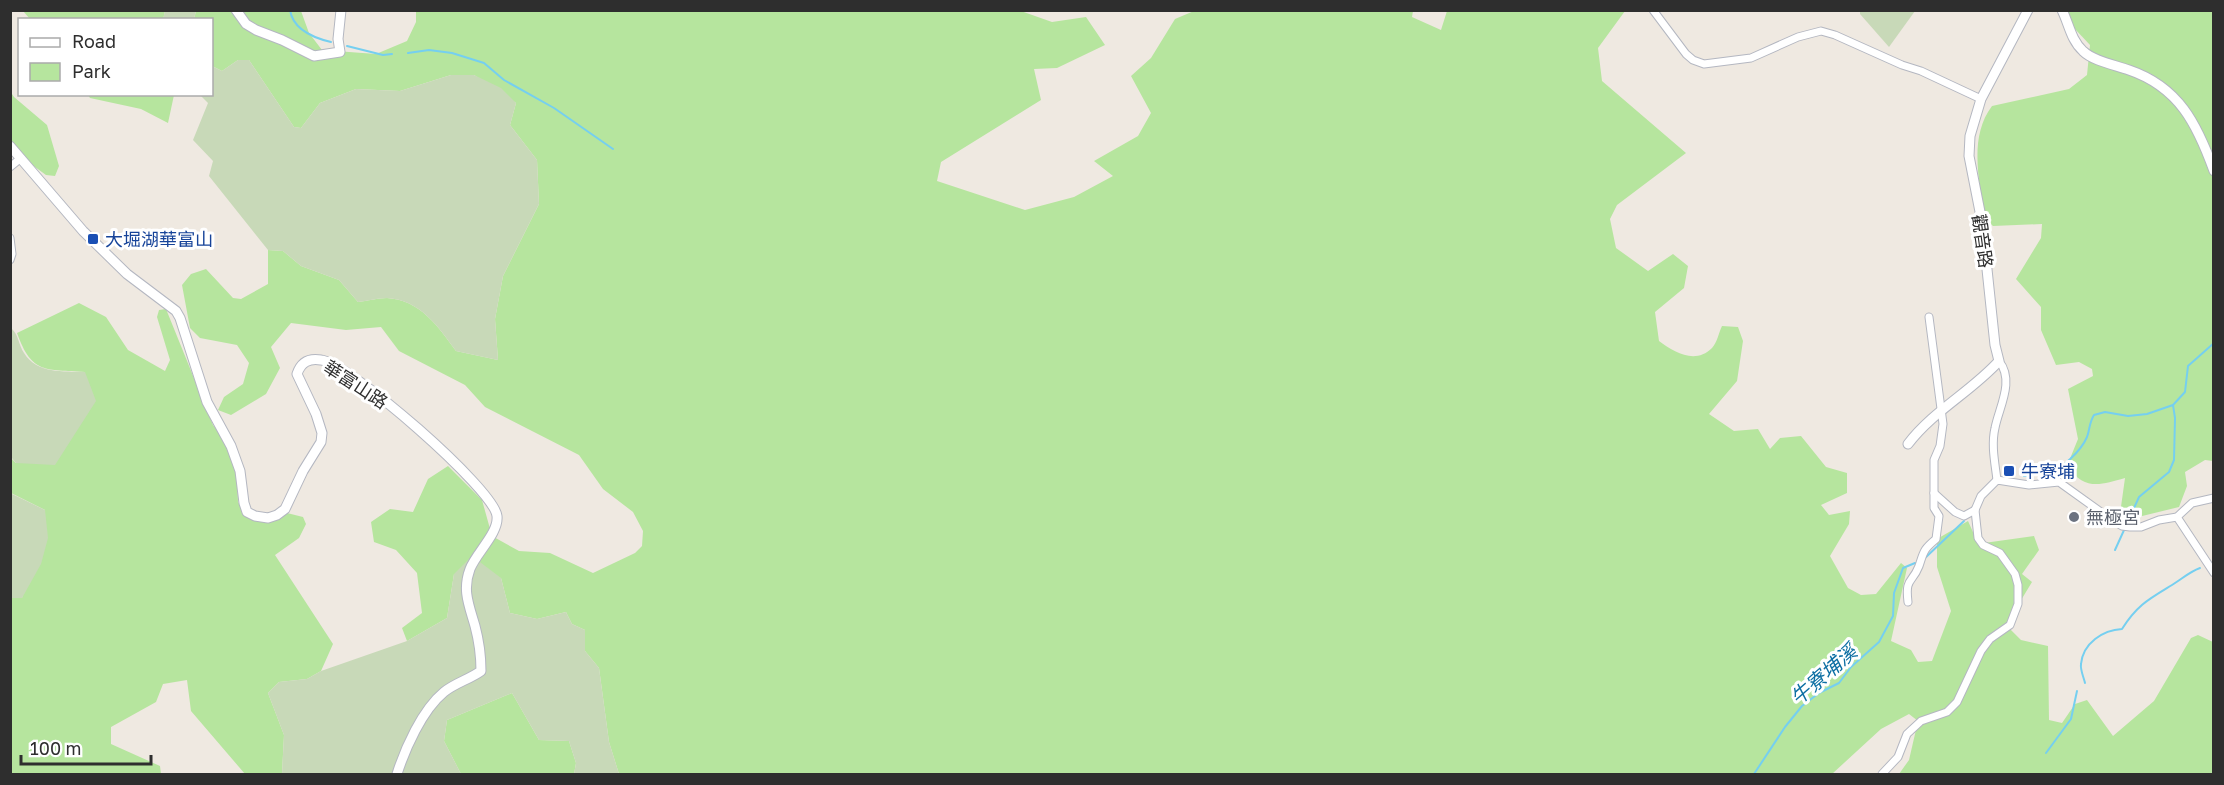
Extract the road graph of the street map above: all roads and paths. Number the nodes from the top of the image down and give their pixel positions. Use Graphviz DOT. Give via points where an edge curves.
graph roads {
  1 [pos="236,10"];
  2 [pos="341,10"];
  3 [pos="1653,10"];
  4 [pos="2028,10"];
  5 [pos="2062,10"];
  6 [pos="1981,99"];
  7 [pos="10,146"];
  8 [pos="21,158"];
  9 [pos="10,167"];
  10 [pos="2214,171"];
  11 [pos="10,238"];
  12 [pos="10,260"];
  13 [pos="1929,317"];
  14 [pos="1999,361"];
  15 [pos="1942,411"];
  16 [pos="1908,444"];
  17 [pos="1997,480"];
  18 [pos="1933,492"];
  19 [pos="2214,498"];
  20 [pos="1975,510"];
  21 [pos="2177,517"];
  22 [pos="2214,573"];
  23 [pos="1908,602"];
  24 [pos="397,774"];
  25 [pos="1882,774"];
  1 -- 2 [label="street" via="256,30 314,56 340,52"];
  3 -- 6 [label="street" via="1686,54 1704,64 1751,58 1798,36 1821,31"];
  4 -- 6 [label="street, 觀音路"];
  5 -- 10 [label="street" via="2075,42 2084,53 2148,76 2181,102"];
  6 -- 14 [label="street, 觀音路" via="1970,136 1969,156 1982,222"];
  7 -- 8 [label="street, 華富山路"];
  8 -- 9 [label="street"];
  8 -- 24 [label="street, 華富山路" via="83,231 127,274 176,311 207,402 240,471 247,512 268,518 285,509 321,442 316,414 297,374 307,361 323,360 388,403 440,448 475,483 493,508 496,526 471,566 465,585 482,671 445,691 431,705 401,757"];
  11 -- 12 [label="street"];
  13 -- 15 [label="street"];
  14 -- 15 [label="street"];
  14 -- 17 [label="street" via="2005,372 2006,391 1994,429"];
  15 -- 16 [label="street"];
  15 -- 18 [label="street"];
  17 -- 20 [label="street" via="1981,496"];
  17 -- 21 [label="street" via="2059,482 2126,527"];
  18 -- 20 [label="street" via="1964,516"];
  18 -- 23 [label="street" via="1939,516 1936,539 1923,549 1918,568 1908,583"];
  19 -- 21 [label="street" via="2192,503"];
  20 -- 25 [label="street" via="1978,538 2000,554 2015,574 2018,604 2010,625 1981,651 1957,702 1947,712 1921,721 1907,734 1898,757"];
  21 -- 22 [label="street"];
}
